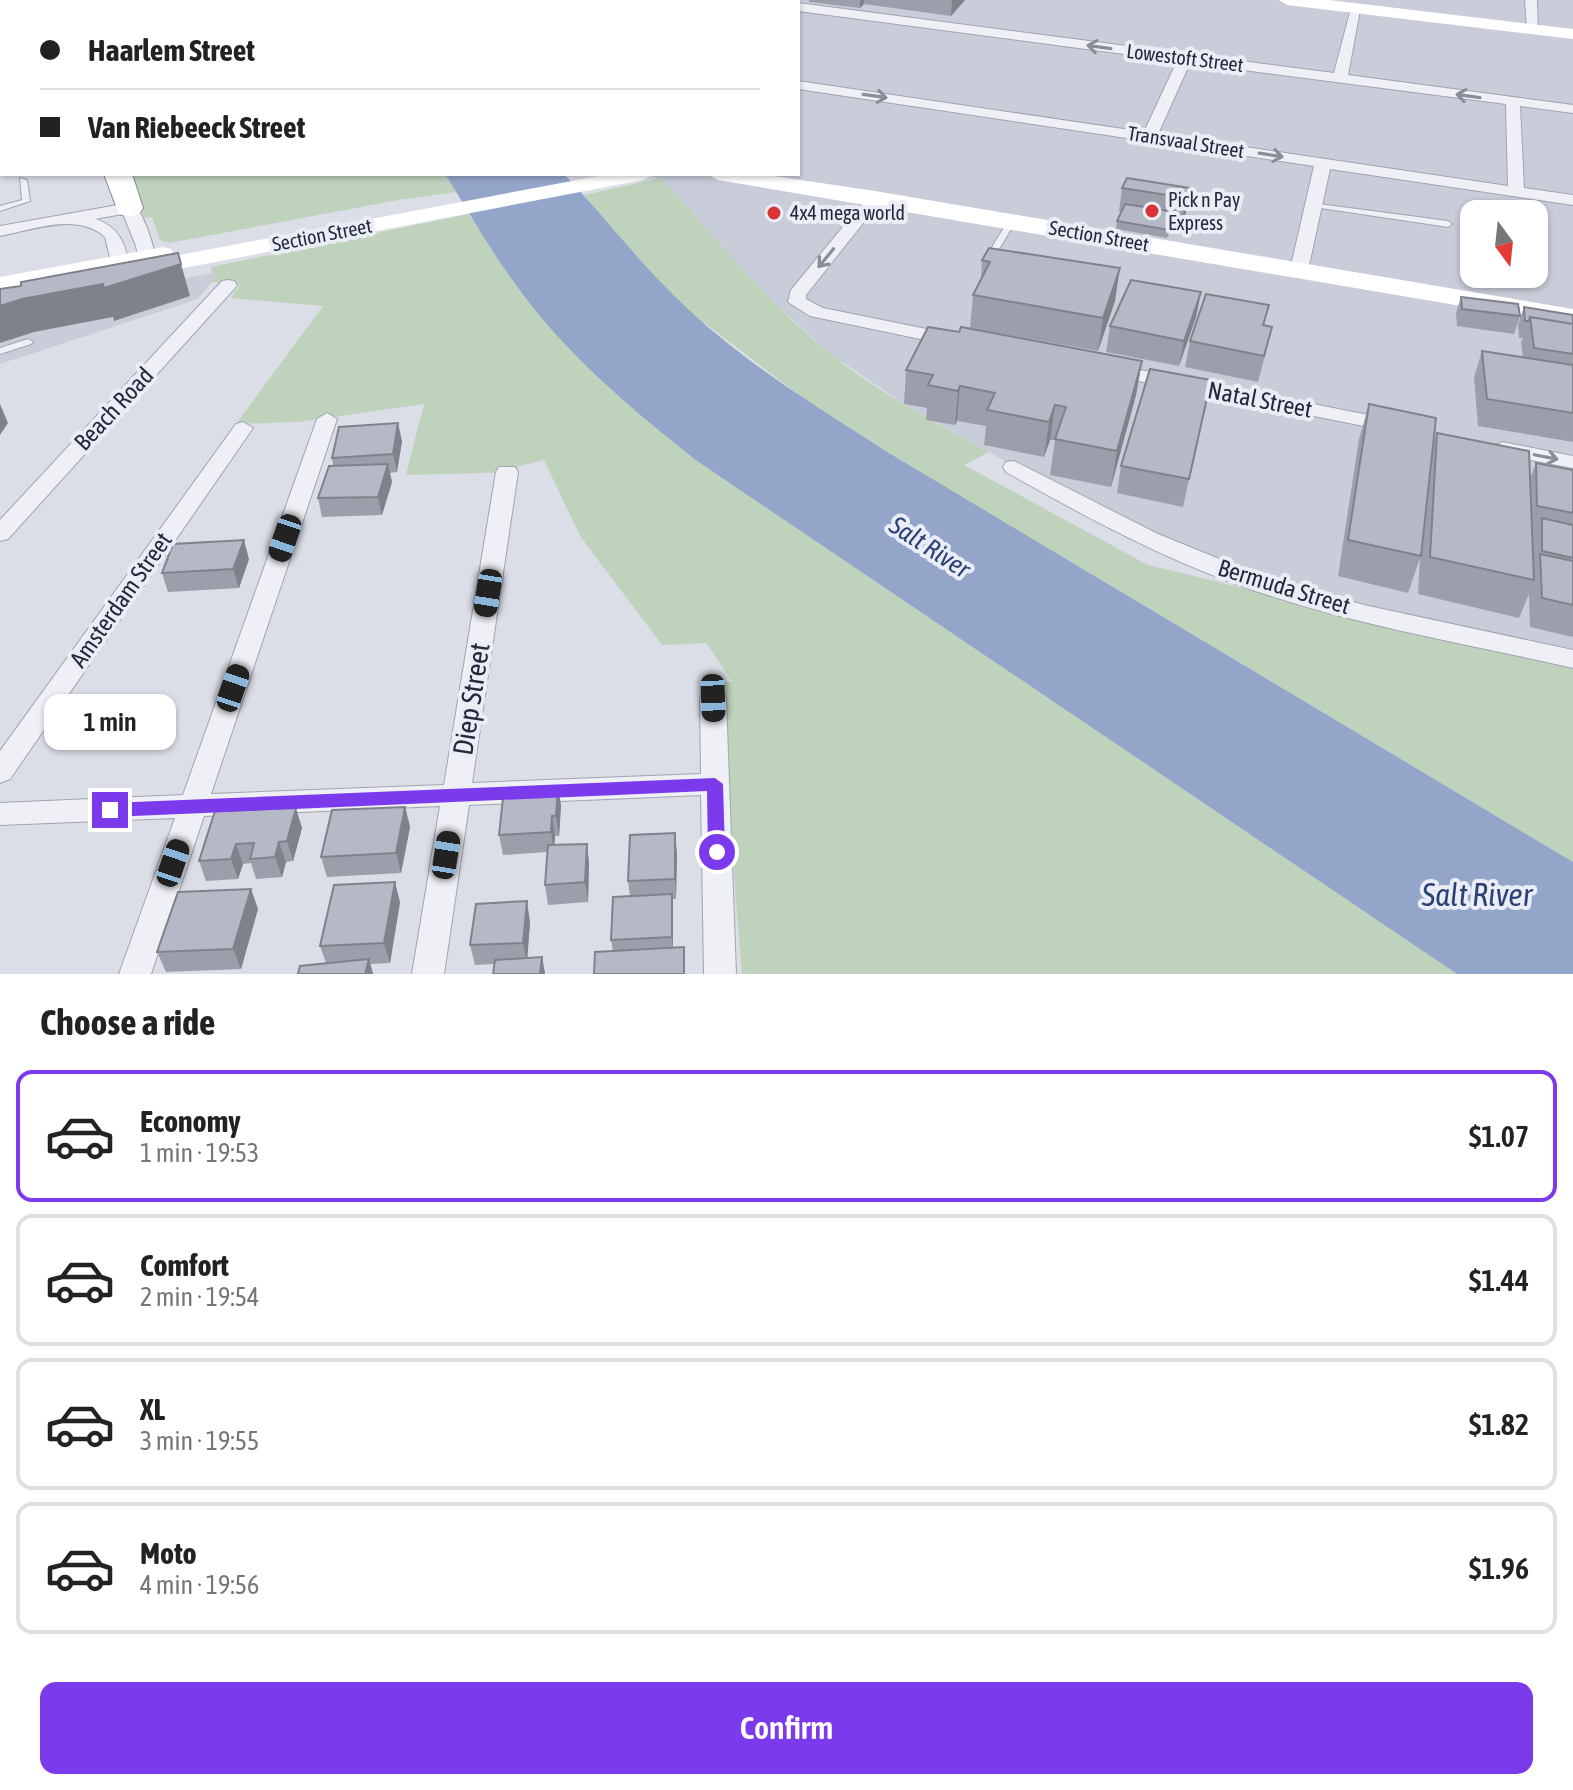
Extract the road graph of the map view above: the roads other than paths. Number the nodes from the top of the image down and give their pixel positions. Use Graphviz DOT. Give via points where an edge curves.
graph roads {
  1 [pos="1287,0"];
  2 [pos="1531,0"];
  3 [pos="800,7"];
  4 [pos="1357,8"];
  5 [pos="1533,30"];
  6 [pos="1573,34"];
  7 [pos="1185,58"];
  8 [pos="1340,78"];
  9 [pos="800,85"];
  10 [pos="1513,102"];
  11 [pos="1573,109"];
  12 [pos="1149,137"];
  13 [pos="1323,163"];
  14 [pos="119,176"];
  15 [pos="734,176"];
  16 [pos="748,176"];
  17 [pos="612,177"];
  18 [pos="579,179"];
  19 [pos="23,180"];
  20 [pos="767,180"];
  21 [pos="1516,191"];
  22 [pos="875,198"];
  23 [pos="1573,200"];
  24 [pos="1314,205"];
  25 [pos="129,208"];
  26 [pos="0,209"];
  27 [pos="71,217"];
  28 [pos="1012,221"];
  29 [pos="1448,224"];
  30 [pos="0,231"];
  31 [pos="148,262"];
  32 [pos="987,262"];
  33 [pos="121,267"];
  34 [pos="1299,270"];
  35 [pos="0,284"];
  36 [pos="228,285"];
  37 [pos="0,295"];
  38 [pos="1573,317"];
  39 [pos="28,342"];
  40 [pos="972,343"];
  41 [pos="0,351"];
  42 [pos="1095,367"];
  43 [pos="327,419"];
  44 [pos="243,428"];
  45 [pos="1419,431"];
  46 [pos="1480,444"];
  47 [pos="1573,462"];
  48 [pos="1014,467"];
  49 [pos="507,472"];
  50 [pos="0,534"];
  51 [pos="1573,659"];
  52 [pos="713,698"];
  53 [pos="0,772"];
  54 [pos="715,784"];
  55 [pos="456,796"];
  56 [pos="192,807"];
  57 [pos="0,814"];
  58 [pos="135,974"];
  59 [pos="428,974"];
  60 [pos="720,974"];
  1 -- 4 [label="street"];
  2 -- 5 [label="street"];
  7 -- 3 [label="street, Lowestoft Street, one-way"];
  4 -- 5 [label="street"];
  4 -- 8 [label="street"];
  5 -- 6 [label="street"];
  7 -- 8 [label="street, Lowestoft Street"];
  7 -- 12 [label="street"];
  10 -- 8 [label="street, Lowestoft Street, one-way"];
  9 -- 12 [label="street, Transvaal Street, one-way"];
  10 -- 11 [label="street, Lowestoft Street"];
  10 -- 21 [label="street"];
  12 -- 13 [label="street, Transvaal Street, one-way"];
  13 -- 21 [label="street, Transvaal Street"];
  13 -- 24 [label="street"];
  14 -- 25 [label="highway"];
  15 -- 20 [label="street, Section Street"];
  16 -- 20 [label="street, Section Street"];
  17 -- 18 [label="street, Section Street"];
  18 -- 31 [label="street, Section Street"];
  19 -- 26 [label="lane" via="26,201"];
  20 -- 22 [label="street, Section Street"];
  21 -- 23 [label="street, Transvaal Street"];
  22 -- 28 [label="street, Section Street"];
  22 -- 40 [label="street, one-way" via="797,294 797,302 817,312"];
  24 -- 29 [label="lane"];
  24 -- 34 [label="street"];
  25 -- 27 [label="street"];
  25 -- 31 [label="street"];
  27 -- 30 [label="street"];
  27 -- 33 [label="street" via="113,233"];
  28 -- 32 [label="lane"];
  28 -- 34 [label="street, Section Street"];
  31 -- 33 [label="street, Section Street"];
  33 -- 35 [label="street, Section Street"];
  33 -- 37 [label="street, Section Street"];
  34 -- 38 [label="street, Section Street"];
  36 -- 50 [label="street, Beach Road"];
  39 -- 41 [label="lane"];
  42 -- 45 [label="street, Natal Street"];
  43 -- 56 [label="street"];
  44 -- 53 [label="street, Amsterdam Street"];
  46 -- 47 [label="street, one-way"];
  48 -- 51 [label="street, Bermuda Street" via="1104,520 1191,559 1295,595"];
  49 -- 55 [label="street, Diep Street"];
  52 -- 54 [label="street"];
  54 -- 55 [label="street"];
  54 -- 60 [label="street"];
  55 -- 56 [label="street"];
  55 -- 59 [label="street, Diep Street"];
  56 -- 57 [label="street"];
  56 -- 58 [label="street"];
}
